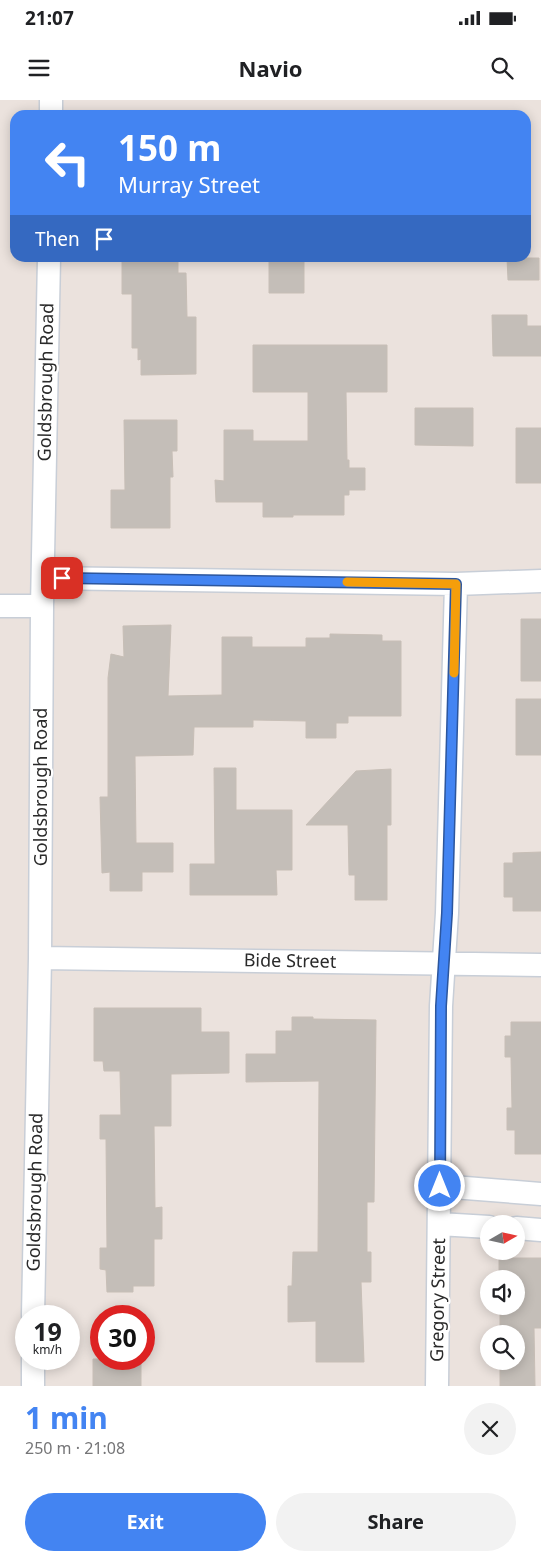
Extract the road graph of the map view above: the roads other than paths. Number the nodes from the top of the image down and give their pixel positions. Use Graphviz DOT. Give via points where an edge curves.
graph roads {
  1 [pos="49,262"];
  2 [pos="43,578"];
  3 [pos="541,581"];
  4 [pos="456,584"];
  5 [pos="0,606"];
  6 [pos="42,606"];
  7 [pos="40,958"];
  8 [pos="444,964"];
  9 [pos="541,965"];
  10 [pos="440,1186"];
  11 [pos="541,1194"];
  12 [pos="439,1224"];
  13 [pos="480,1226"];
  14 [pos="525,1229"];
  15 [pos="541,1230"];
  16 [pos="33,1305"];
  17 [pos="33,1370"];
  18 [pos="33,1386"];
  19 [pos="437,1386"];
  1 -- 2 [label="street, Goldsbrough Road"];
  2 -- 4 [label="street"];
  2 -- 6 [label="street, Goldsbrough Road"];
  3 -- 4 [label="street"];
  4 -- 8 [label="street, Gregory Street"];
  5 -- 6 [label="street"];
  6 -- 7 [label="street, Goldsbrough Road"];
  7 -- 8 [label="street, Bide Street"];
  7 -- 16 [label="street, Goldsbrough Road"];
  8 -- 9 [label="street, Bide Street"];
  8 -- 10 [label="street, Gregory Street"];
  10 -- 11 [label="street"];
  10 -- 12 [label="street, Gregory Street"];
  12 -- 13 [label="street"];
  12 -- 19 [label="street, Gregory Street"];
  14 -- 15 [label="street"];
  17 -- 18 [label="street"];
}
